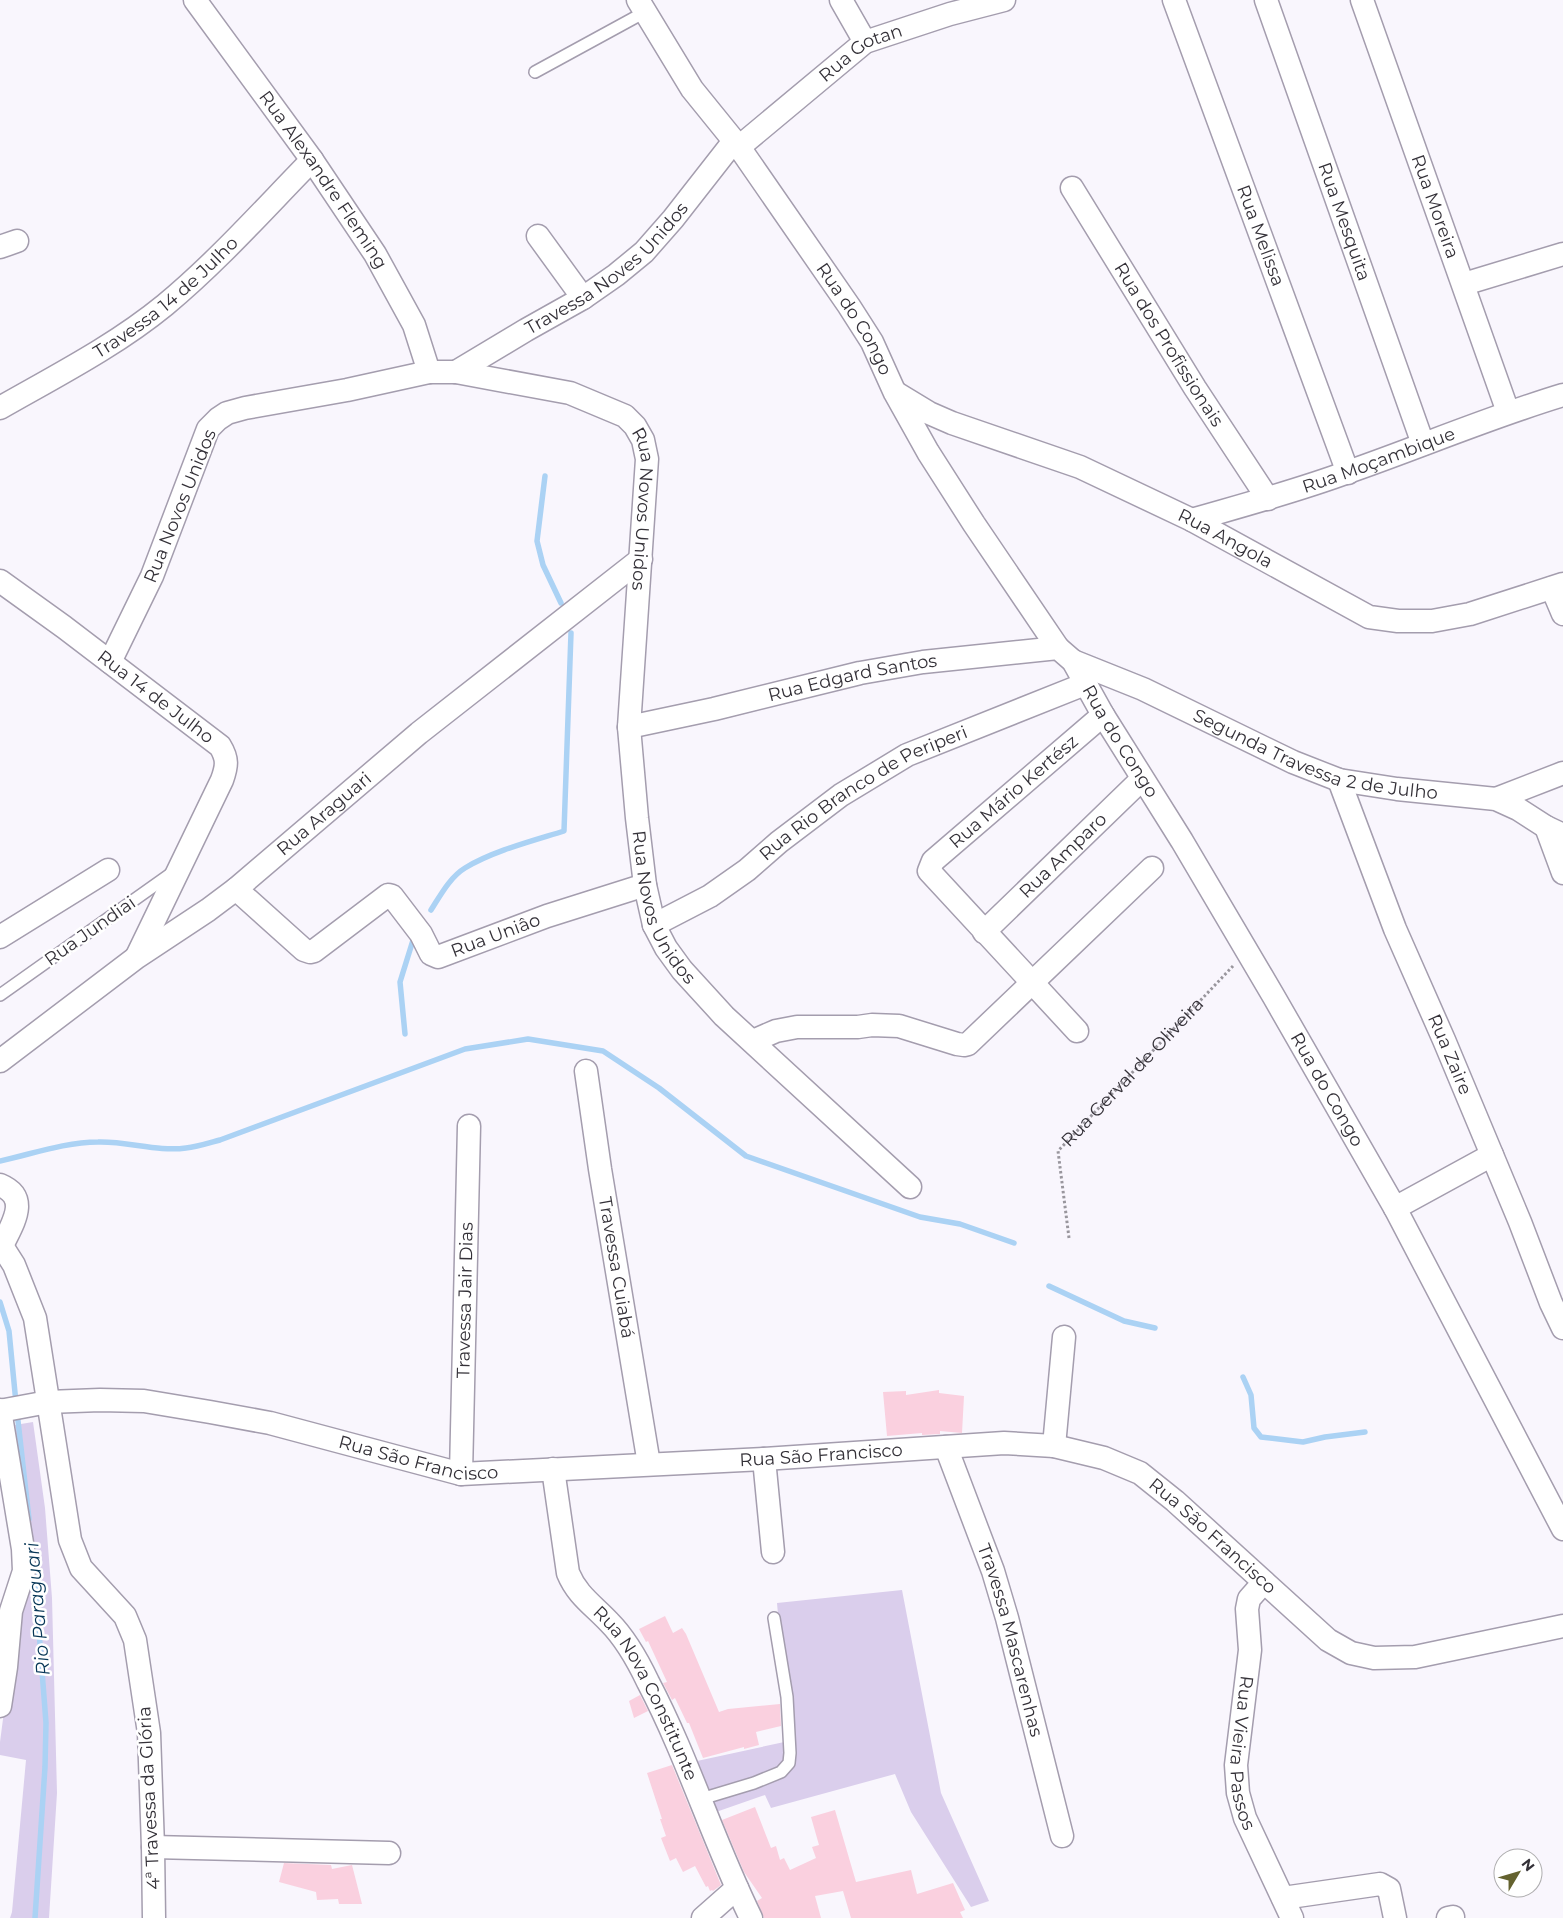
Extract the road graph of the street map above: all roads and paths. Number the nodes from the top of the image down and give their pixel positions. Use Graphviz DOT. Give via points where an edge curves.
graph roads {
  1 [pos="195,0"];
  2 [pos="841,0"];
  3 [pos="1004,0"];
  4 [pos="1174,0"];
  5 [pos="1266,0"];
  6 [pos="1362,0"];
  7 [pos="641,6"];
  8 [pos="865,42"];
  9 [pos="535,72"];
  10 [pos="737,144"];
  11 [pos="312,160"];
  12 [pos="1072,188"];
  13 [pos="538,236"];
  14 [pos="1563,254"];
  15 [pos="1464,284"];
  16 [pos="583,298"];
  17 [pos="429,372"];
  18 [pos="456,372"];
  19 [pos="895,393"];
  20 [pos="1563,395"];
  21 [pos="0,408"];
  22 [pos="1508,412"];
  23 [pos="1423,444"];
  24 [pos="1348,473"];
  25 [pos="1268,499"];
  26 [pos="1192,520"];
  27 [pos="641,560"];
  28 [pos="0,580"];
  29 [pos="1558,586"];
  30 [pos="1563,614"];
  31 [pos="1065,654"];
  32 [pos="110,662"];
  33 [pos="1085,684"];
  34 [pos="1103,715"];
  35 [pos="629,727"];
  36 [pos="1563,773"];
  37 [pos="1142,779"];
  38 [pos="1339,780"];
  39 [pos="1496,799"];
  40 [pos="1554,831"];
  41 [pos="180,867"];
  42 [pos="1152,868"];
  43 [pos="108,870"];
  44 [pos="1563,873"];
  45 [pos="645,885"];
  46 [pos="236,889"];
  47 [pos="654,925"];
  48 [pos="984,932"];
  49 [pos="0,937"];
  50 [pos="1247,951"];
  51 [pos="137,957"];
  52 [pos="1031,983"];
  53 [pos="0,995"];
  54 [pos="1077,1032"];
  55 [pos="753,1041"];
  56 [pos="0,1061"];
  57 [pos="586,1071"];
  58 [pos="469,1126"];
  59 [pos="1492,1154"];
  60 [pos="0,1185"];
  61 [pos="910,1187"];
  62 [pos="1395,1208"];
  63 [pos="1069,1238"];
  64 [pos="1,1244"];
  65 [pos="1563,1328"];
  66 [pos="1064,1337"];
  67 [pos="45,1402"];
  68 [pos="4,1410"];
  69 [pos="1054,1446"];
  70 [pos="946,1447"];
  71 [pos="764,1459"];
  72 [pos="649,1464"];
  73 [pos="553,1469"];
  74 [pos="462,1474"];
  75 [pos="1563,1529"];
  76 [pos="773,1552"];
  77 [pos="1264,1582"];
  78 [pos="774,1618"];
  79 [pos="1563,1626"];
  80 [pos="0,1706"];
  81 [pos="701,1800"];
  82 [pos="1062,1836"];
  83 [pos="153,1847"];
  84 [pos="388,1852"];
  85 [pos="736,1888"];
  86 [pos="1283,1898"];
  87 [pos="154,1918"];
  88 [pos="703,1918"];
  89 [pos="751,1918"];
  90 [pos="1292,1918"];
  91 [pos="1395,1918"];
  1 -- 11 [label="street, Rua Alexandre Fleming"];
  2 -- 8 [label="street"];
  3 -- 8 [label="street, Rua Gotan"];
  4 -- 24 [label="street, Rua Melissa"];
  5 -- 23 [label="street, Rua Mesquita"];
  6 -- 15 [label="street, Rua Moreira"];
  7 -- 9 [label="lane"];
  7 -- 10 [label="street, Rua do Congo" via="692,88"];
  8 -- 10 [label="street, Rua Gotan"];
  10 -- 16 [label="street, Travessa Noves Unidos" via="644,252"];
  10 -- 19 [label="street, Rua do Congo" via="872,342"];
  11 -- 17 [label="street, Rua Alexandre Fleming" via="356,223 404,304"];
  11 -- 21 [label="street, Travessa 14 de Julho" via="207,268 164,306 121,337"];
  12 -- 25 [label="street, Rua dos Profissionais" via="1195,388"];
  13 -- 16 [label="street"];
  14 -- 15 [label="street"];
  15 -- 22 [label="street, Rua Moreira"];
  16 -- 18 [label="street, Travessa Noves Unidos"];
  17 -- 18 [label="street, Rua Novos Unidos"];
  17 -- 32 [label="street, Rua Novos Unidos" via="245,408 218,419 208,429 152,576"];
  18 -- 27 [label="street, Rua Novos Unidos" via="570,393 625,416 635,426 643,440 647,459"];
  19 -- 26 [label="street, Rua Angola" via="952,423 1080,467"];
  19 -- 31 [label="street, Rua do Congo" via="953,492"];
  20 -- 22 [label="street, Rua Moçambique"];
  22 -- 23 [label="street, Rua Moçambique"];
  23 -- 24 [label="street, Rua Moçambique"];
  24 -- 25 [label="street, Rua Moçambique"];
  25 -- 26 [label="street, Rua Moçambique"];
  26 -- 29 [label="street, Rua Angola" via="1369,617 1398,621 1432,620 1470,614"];
  27 -- 35 [label="street, Rua Novos Unidos"];
  27 -- 46 [label="street, Rua Araguari" via="419,733"];
  28 -- 32 [label="street, Rua 14 de Julho"];
  29 -- 30 [label="street"];
  31 -- 33 [label="street, Rua do Congo"];
  31 -- 35 [label="street, Rua Edgard Santos" via="923,662 860,673"];
  31 -- 38 [label="street, Segunda Travessa 2 de Julho" via="1293,762"];
  32 -- 41 [label="street, Rua 14 de Julho" via="220,746 225,755 227,765 222,780"];
  33 -- 34 [label="street, Rua do Congo"];
  33 -- 47 [label="street, Rua Rio Branco de Periperi" via="907,755 841,795 710,896"];
  34 -- 37 [label="street, Rua do Congo"];
  34 -- 48 [label="street, Rua Mário Kertész" via="933,861 929,871"];
  35 -- 45 [label="street, Rua Novos Unidos"];
  36 -- 39 [label="street"];
  37 -- 48 [label="street, Rua Amparo"];
  37 -- 50 [label="street, Rua do Congo"];
  38 -- 39 [label="street, Segunda Travessa 2 de Julho"];
  38 -- 59 [label="street, Rua Zaire" via="1395,929"];
  39 -- 40 [label="street, Segunda Travessa 2 de Julho"];
  40 -- 44 [label="street"];
  41 -- 51 [label="street, Rua 14 de Julho"];
  41 -- 53 [label="lane, Rua Jundiai"];
  42 -- 52 [label="street"];
  43 -- 49 [label="street"];
  45 -- 46 [label="street, Rua Uniâo" via="438,956 431,954 421,934 392,896 388,895 310,952"];
  45 -- 47 [label="street, Rua Novos Unidos"];
  46 -- 51 [label="street, Rua Araguari"];
  47 -- 55 [label="street, Rua Novos Unidos" via="682,970 724,1016"];
  48 -- 52 [label="street"];
  50 -- 62 [label="street, Rua do Congo"];
  50 -- 63 [label="path, Rua Gerval de Oliveira" via="1058,1152"];
  51 -- 56 [label="street, Rua Araguari"];
  52 -- 54 [label="street"];
  52 -- 55 [label="street" via="964,1045 899,1026 872,1025 797,1027 776,1031"];
  55 -- 61 [label="street, Rua Novos Unidos"];
  57 -- 72 [label="street, Travessa Cuiabá"];
  58 -- 74 [label="street, Travessa Jair Dias"];
  59 -- 62 [label="street"];
  59 -- 65 [label="street, Rua Zaire"];
  60 -- 64 [label="street" via="12,1191 17,1201 17,1213"];
  62 -- 75 [label="street, Rua do Congo"];
  64 -- 67 [label="street, 4ª Travessa da Glória" via="14,1265 35,1318 43,1358"];
  66 -- 69 [label="street"];
  67 -- 68 [label="street, Rua São Francisco"];
  67 -- 74 [label="street, Rua São Francisco" via="144,1402 210,1412 270,1424"];
  67 -- 83 [label="street, 4ª Travessa da Glória" via="74,1553 89,1578 125,1616 135,1640 149,1733"];
  68 -- 80 [label="street" via="24,1571 12,1611"];
  69 -- 70 [label="street, Rua São Francisco" via="1004,1442"];
  69 -- 77 [label="street, Rua São Francisco" via="1104,1458 1140,1473"];
  70 -- 71 [label="street, Rua São Francisco"];
  70 -- 82 [label="street, Travessa Mascarenhas" via="993,1571"];
  71 -- 72 [label="street, Rua São Francisco"];
  71 -- 76 [label="street"];
  72 -- 73 [label="street, Rua São Francisco"];
  73 -- 74 [label="street, Rua São Francisco"];
  73 -- 81 [label="street, Rua Nova Constitunte" via="568,1573 573,1586 610,1622 628,1646 682,1751"];
  77 -- 79 [label="street, Rua São Francisco" via="1328,1640 1351,1653 1374,1658 1415,1657"];
  77 -- 86 [label="street, Rua Vieira Passos" via="1247,1608 1250,1650 1236,1765 1238,1793 1245,1818"];
  78 -- 81 [label="lane" via="788,1697 789,1763 781,1772"];
  81 -- 85 [label="street, Rua Nova Constitunte"];
  83 -- 84 [label="street"];
  83 -- 87 [label="street, 4ª Travessa da Glória"];
  85 -- 88 [label="street"];
  85 -- 89 [label="street, Rua Nova Constitunte"];
  86 -- 90 [label="street, Rua Vieira Passos"];
  86 -- 91 [label="street" via="1380,1884 1388,1889"];
}
